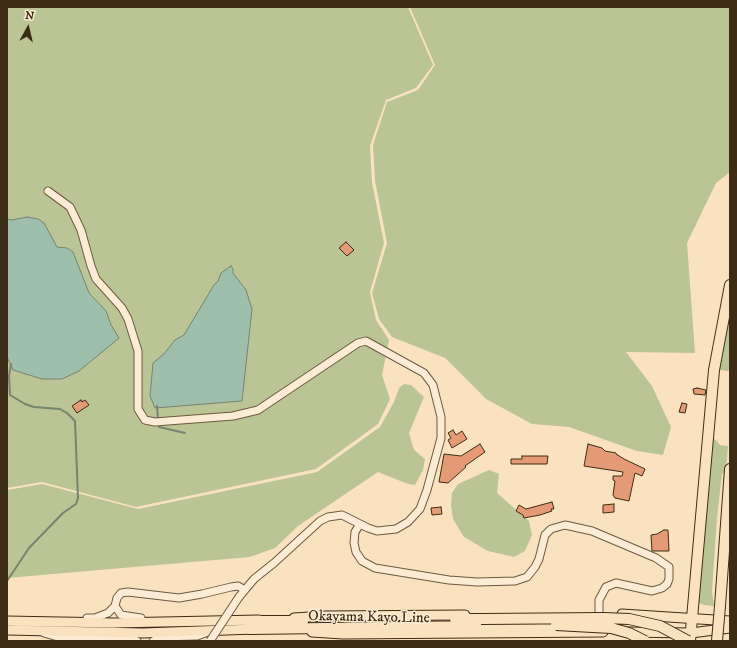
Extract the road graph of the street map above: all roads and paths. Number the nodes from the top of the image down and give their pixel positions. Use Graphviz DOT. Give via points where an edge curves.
graph roads {
  1 [pos="48,191"];
  2 [pos="730,285"];
  3 [pos="730,469"];
  4 [pos="360,524"];
  5 [pos="245,590"];
  6 [pos="115,606"];
  7 [pos="599,614"];
  8 [pos="692,618"];
  9 [pos="7,621"];
  10 [pos="203,621"];
  11 [pos="730,621"];
  12 [pos="49,622"];
  13 [pos="251,625"];
  14 [pos="730,628"];
  15 [pos="7,630"];
  16 [pos="212,630"];
  17 [pos="41,632"];
  18 [pos="598,632"];
  19 [pos="689,638"];
  20 [pos="137,641"];
  21 [pos="153,641"];
  22 [pos="210,641"];
  23 [pos="644,641"];
  24 [pos="717,641"];
  1 -- 4 [label="street" via="70,207 81,230 96,279 122,308 128,319 138,351 138,409 145,420 155,422 233,416 258,410 362,342 375,345 430,379 439,405 442,438 420,509 408,522 396,529 377,531"];
  2 -- 8 [label="highway" via="714,370"];
  3 -- 24 [label="highway, bridge"];
  4 -- 5 [label="street" via="342,515 320,521 254,579"];
  4 -- 7 [label="street" via="355,532 354,543 362,561 375,568 449,580 515,582 526,577 535,567 545,536 551,529 565,525 592,532 656,558 669,567 670,579 662,588 652,591 616,583 606,587 599,600"];
  5 -- 6 [label="street" via="238,586 180,598 128,592 121,593 116,598"];
  5 -- 22 [label="street, bridge"];
  6 -- 10 [label="street" via="118,613 126,617"];
  6 -- 12 [label="street" via="108,613 95,618"];
  7 -- 8 [label="main road, Okayama Kayo Line"];
  7 -- 13 [label="main road, Okayama Kayo Line" via="325,616"];
  7 -- 18 [label="street"];
  8 -- 11 [label="main road, Okayama Kayo Line"];
  8 -- 19 [label="highway"];
  9 -- 12 [label="main road, Okayama Kayo Line"];
  10 -- 12 [label="main road, Okayama Kayo Line"];
  10 -- 13 [label="main road, Okayama Kayo Line"];
  13 -- 16 [label="main road, Okayama Kayo Line"];
  13 -- 18 [label="main road, Okayama Kayo Line" via="343,634"];
  13 -- 19 [label="highway, bridge" via="604,618 629,619 660,626"];
  13 -- 23 [label="highway, bridge" via="556,625 611,628"];
  14 -- 19 [label="main road, Okayama Kayo Line"];
  15 -- 17 [label="main road, Okayama Kayo Line"];
  16 -- 17 [label="main road, Okayama Kayo Line" via="143,633"];
  16 -- 21 [label="street" via="197,636 160,637"];
  17 -- 20 [label="street" via="61,638 117,637"];
  18 -- 19 [label="main road, Okayama Kayo Line"];
}
